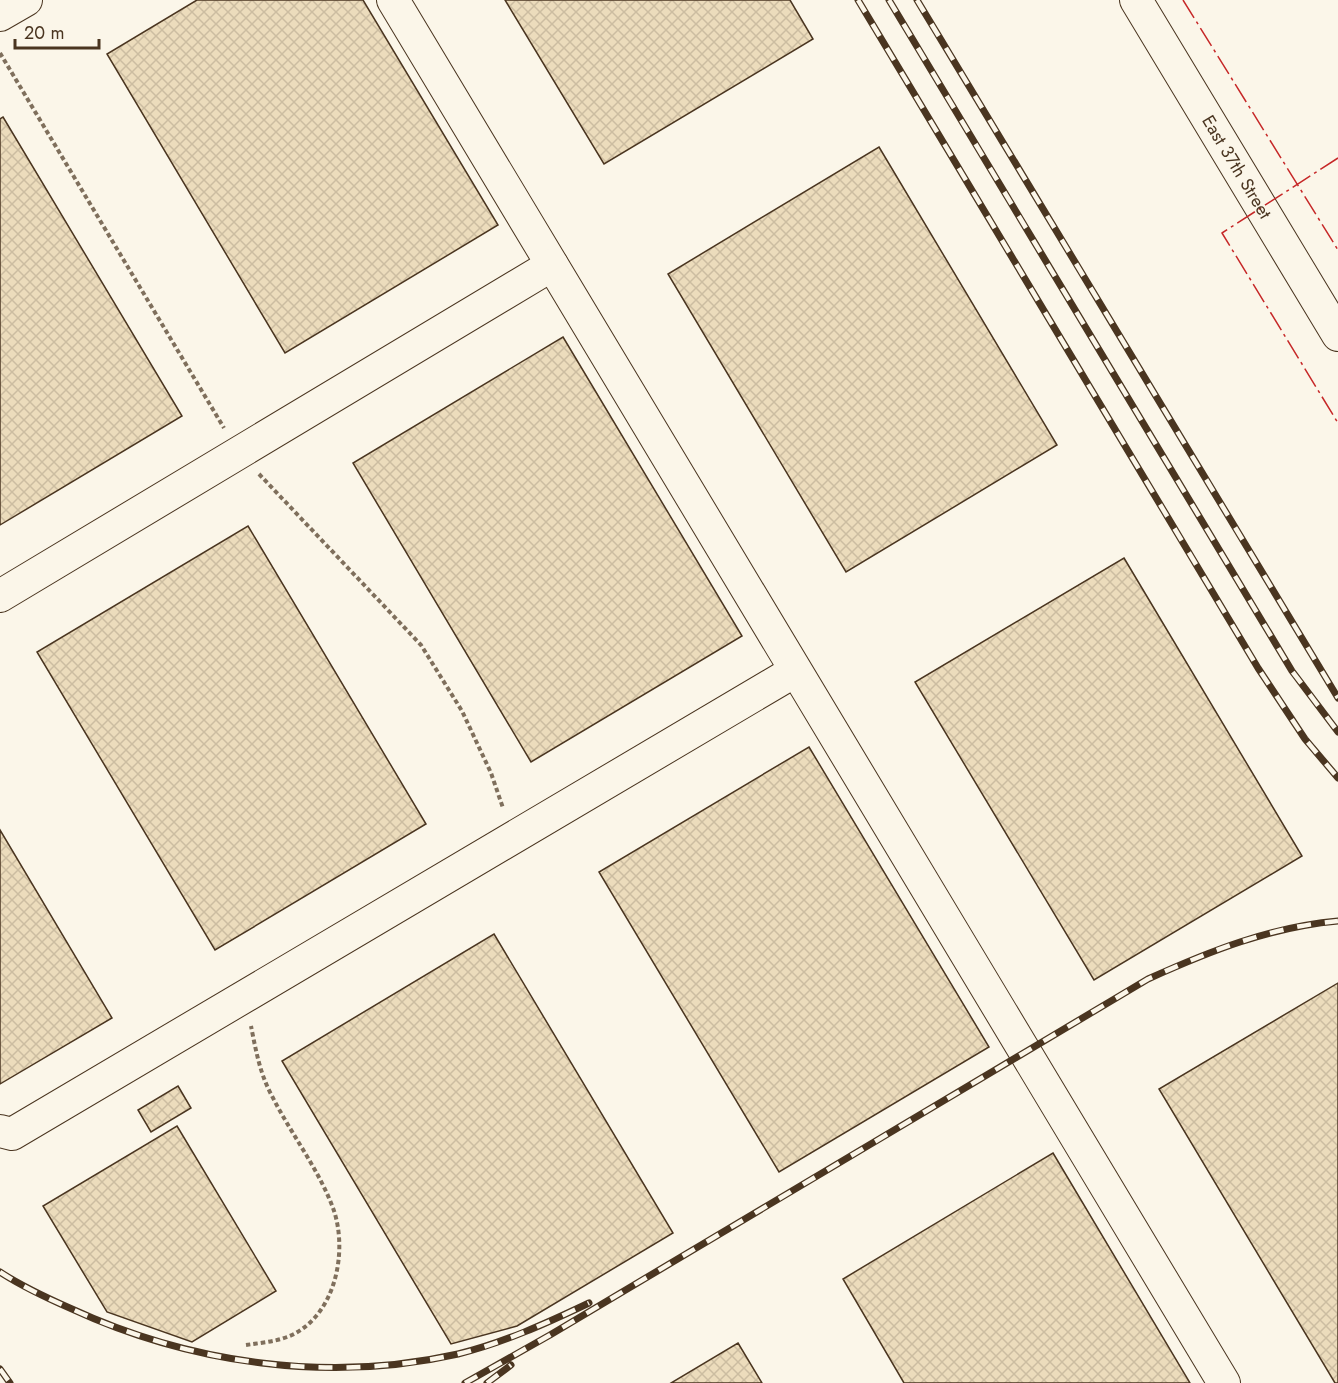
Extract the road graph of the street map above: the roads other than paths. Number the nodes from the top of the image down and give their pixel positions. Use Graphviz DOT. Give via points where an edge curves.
graph roads {
  1 [pos="26,0"];
  2 [pos="393,0"];
  3 [pos="1136,0"];
  4 [pos="0,15"];
  5 [pos="552,265"];
  6 [pos="1338,335"];
  7 [pos="0,596"];
  8 [pos="795,671"];
  9 [pos="0,1131"];
  10 [pos="1224,1383"];
  1 -- 4 [label="street"];
  2 -- 5 [label="street"];
  3 -- 6 [label="street, East 37th Street"];
  5 -- 7 [label="street"];
  5 -- 8 [label="street"];
  8 -- 9 [label="street" via="12,1134"];
  8 -- 10 [label="street"];
}
